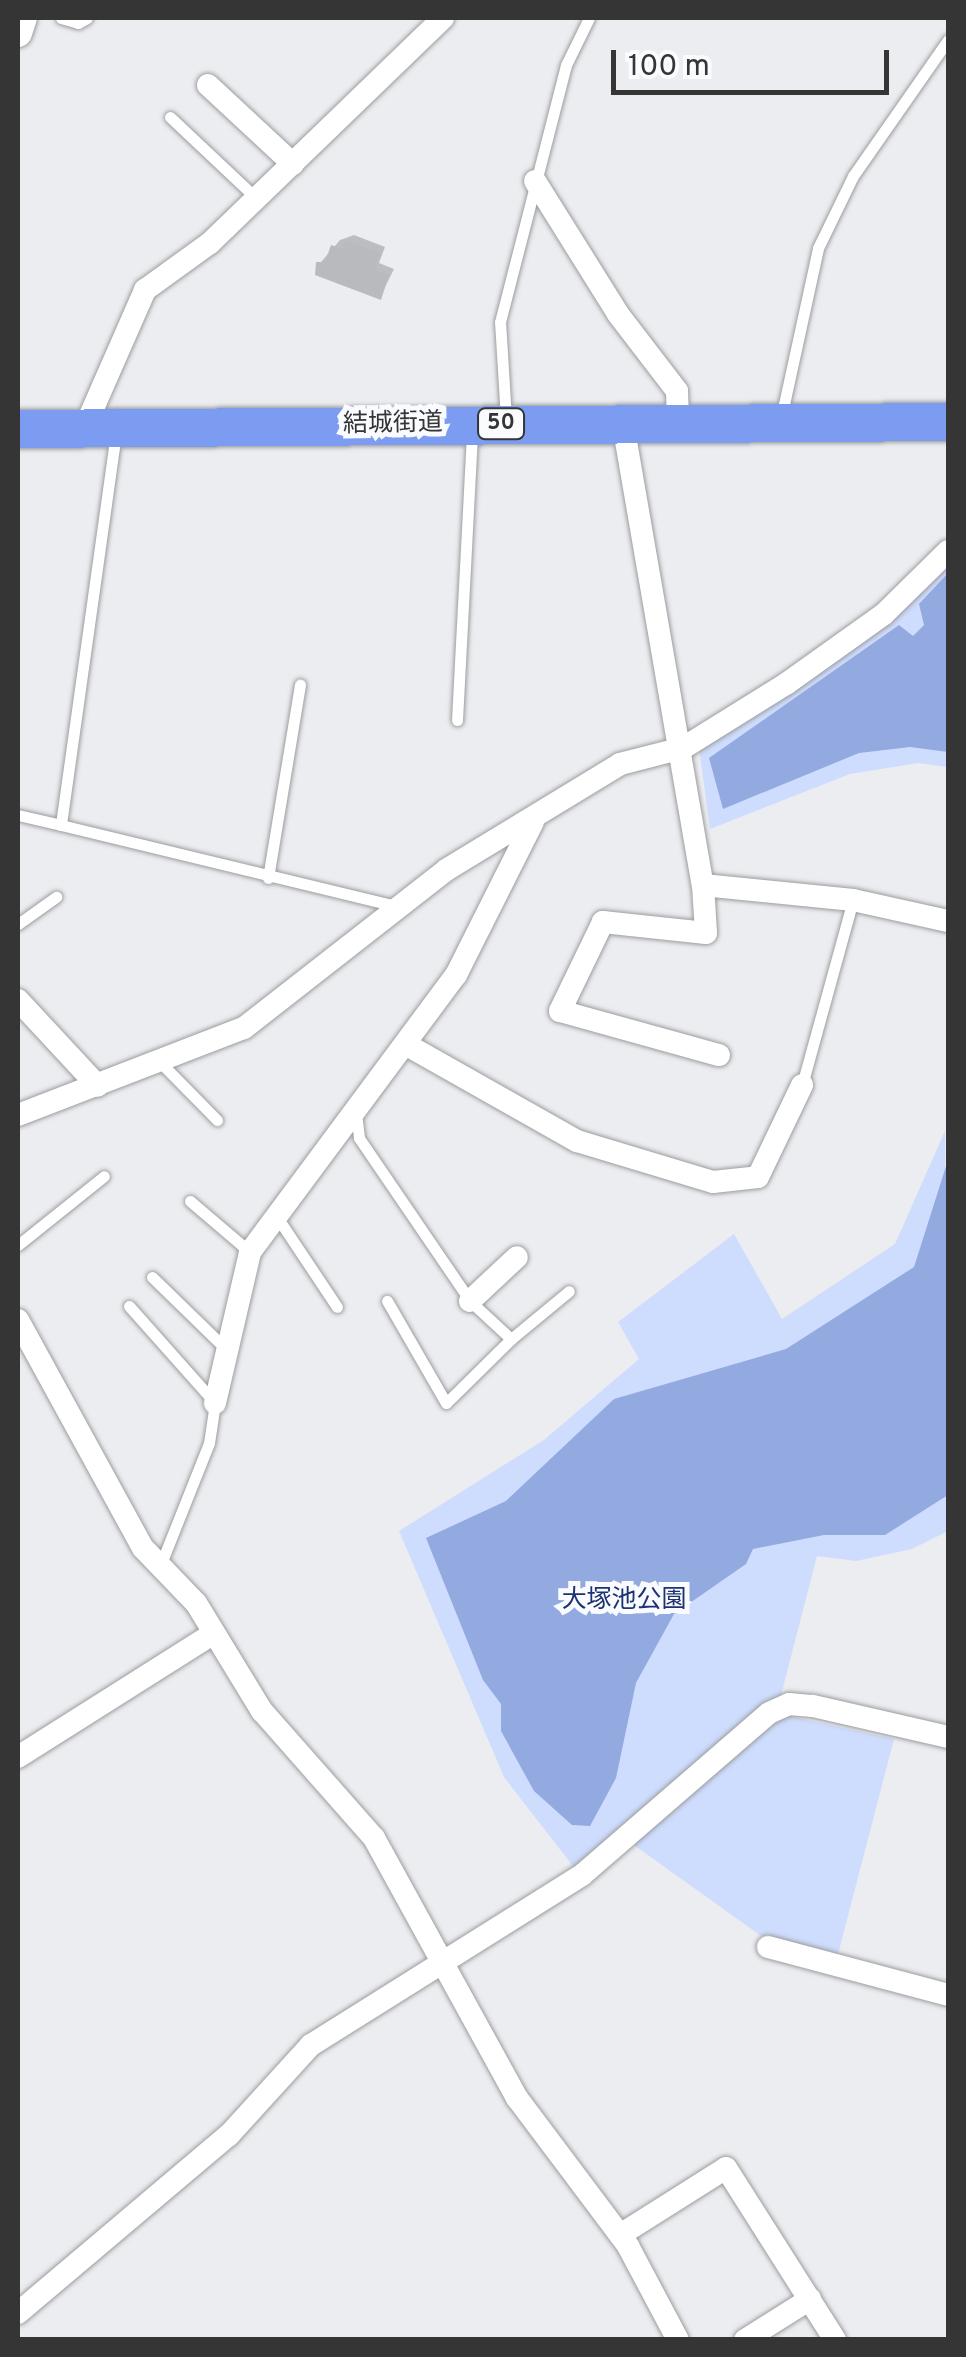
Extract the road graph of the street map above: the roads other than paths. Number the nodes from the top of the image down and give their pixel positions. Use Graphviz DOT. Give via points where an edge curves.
graph roads {
  1 [pos="23,18"];
  2 [pos="61,18"];
  3 [pos="87,18"];
  4 [pos="443,18"];
  5 [pos="589,18"];
  6 [pos="18,33"];
  7 [pos="948,40"];
  8 [pos="208,84"];
  9 [pos="170,116"];
  10 [pos="294,164"];
  11 [pos="535,181"];
  12 [pos="256,199"];
  13 [pos="780,422"];
  14 [pos="948,422"];
  15 [pos="489,424"];
  16 [pos="624,424"];
  17 [pos="678,424"];
  18 [pos="18,429"];
  19 [pos="100,429"];
  20 [pos="948,551"];
  21 [pos="300,685"];
  22 [pos="456,720"];
  23 [pos="683,748"];
  24 [pos="18,815"];
  25 [pos="533,822"];
  26 [pos="61,825"];
  27 [pos="268,878"];
  28 [pos="703,884"];
  29 [pos="56,897"];
  30 [pos="853,900"];
  31 [pos="395,906"];
  32 [pos="948,921"];
  33 [pos="18,924"];
  34 [pos="18,1000"];
  35 [pos="407,1045"];
  36 [pos="719,1055"];
  37 [pos="161,1063"];
  38 [pos="802,1085"];
  39 [pos="98,1086"];
  40 [pos="356,1113"];
  41 [pos="18,1115"];
  42 [pos="217,1120"];
  43 [pos="104,1176"];
  44 [pos="190,1201"];
  45 [pos="276,1217"];
  46 [pos="18,1244"];
  47 [pos="250,1252"];
  48 [pos="517,1257"];
  49 [pos="152,1277"];
  50 [pos="569,1292"];
  51 [pos="470,1300"];
  52 [pos="387,1301"];
  53 [pos="129,1306"];
  54 [pos="336,1307"];
  55 [pos="18,1320"];
  56 [pos="511,1340"];
  57 [pos="227,1350"];
  58 [pos="215,1403"];
  59 [pos="162,1562"];
  60 [pos="214,1634"];
  61 [pos="948,1737"];
  62 [pos="18,1757"];
  63 [pos="768,1947"];
  64 [pos="448,1965"];
  65 [pos="948,1995"];
  66 [pos="620,2235"];
  67 [pos="810,2299"];
  68 [pos="18,2313"];
  69 [pos="678,2340"];
  70 [pos="745,2340"];
  71 [pos="836,2340"];
  1 -- 6 [label="street"];
  2 -- 3 [label="lane"];
  4 -- 10 [label="street"];
  5 -- 11 [label="lane" via="566,66"];
  7 -- 13 [label="lane" via="853,176 818,248"];
  8 -- 10 [label="street"];
  9 -- 12 [label="lane"];
  10 -- 12 [label="street"];
  11 -- 15 [label="lane" via="500,322"];
  11 -- 17 [label="street" via="618,314 676,391"];
  12 -- 19 [label="street" via="144,290"];
  13 -- 14 [label="highway, 結城街道 / 50"];
  13 -- 17 [label="highway, 結城街道 / 50"];
  15 -- 16 [label="highway, 結城街道 / 50"];
  15 -- 19 [label="highway, 結城街道 / 50"];
  15 -- 22 [label="lane"];
  16 -- 17 [label="highway, 結城街道 / 50"];
  16 -- 23 [label="street"];
  18 -- 19 [label="highway, 結城街道 / 50"];
  19 -- 26 [label="lane"];
  20 -- 23 [label="street" via="884,614"];
  21 -- 27 [label="lane"];
  23 -- 25 [label="street" via="620,764"];
  23 -- 28 [label="street"];
  24 -- 26 [label="lane"];
  25 -- 31 [label="street"];
  25 -- 35 [label="street" via="456,974"];
  26 -- 27 [label="lane"];
  27 -- 31 [label="lane"];
  28 -- 30 [label="street"];
  28 -- 36 [label="street" via="706,934 604,922 560,1011"];
  29 -- 33 [label="lane"];
  30 -- 32 [label="street"];
  30 -- 38 [label="lane"];
  31 -- 37 [label="street" via="331,965 244,1028"];
  34 -- 39 [label="street"];
  35 -- 38 [label="street" via="577,1141 713,1182 758,1177"];
  35 -- 40 [label="street"];
  37 -- 39 [label="street"];
  37 -- 42 [label="lane"];
  39 -- 41 [label="street"];
  40 -- 45 [label="street"];
  40 -- 51 [label="lane" via="359,1138"];
  43 -- 46 [label="lane"];
  44 -- 47 [label="lane"];
  45 -- 47 [label="street"];
  45 -- 54 [label="lane"];
  47 -- 57 [label="street"];
  48 -- 51 [label="street"];
  49 -- 57 [label="lane"];
  50 -- 56 [label="lane"];
  51 -- 56 [label="lane"];
  52 -- 56 [label="lane" via="446,1402"];
  53 -- 58 [label="lane"];
  55 -- 59 [label="street" via="143,1548"];
  57 -- 58 [label="street"];
  58 -- 59 [label="lane" via="209,1444"];
  59 -- 60 [label="street"];
  60 -- 62 [label="street"];
  60 -- 64 [label="street" via="262,1710 374,1838"];
  61 -- 64 [label="street" via="813,1706 789,1704 769,1713 622,1844"];
  63 -- 65 [label="street"];
  64 -- 66 [label="street" via="517,2098"];
  64 -- 68 [label="street" via="311,2045 229,2135"];
  66 -- 67 [label="street" via="726,2168"];
  66 -- 69 [label="street"];
  67 -- 70 [label="street"];
  67 -- 71 [label="street"];
}
